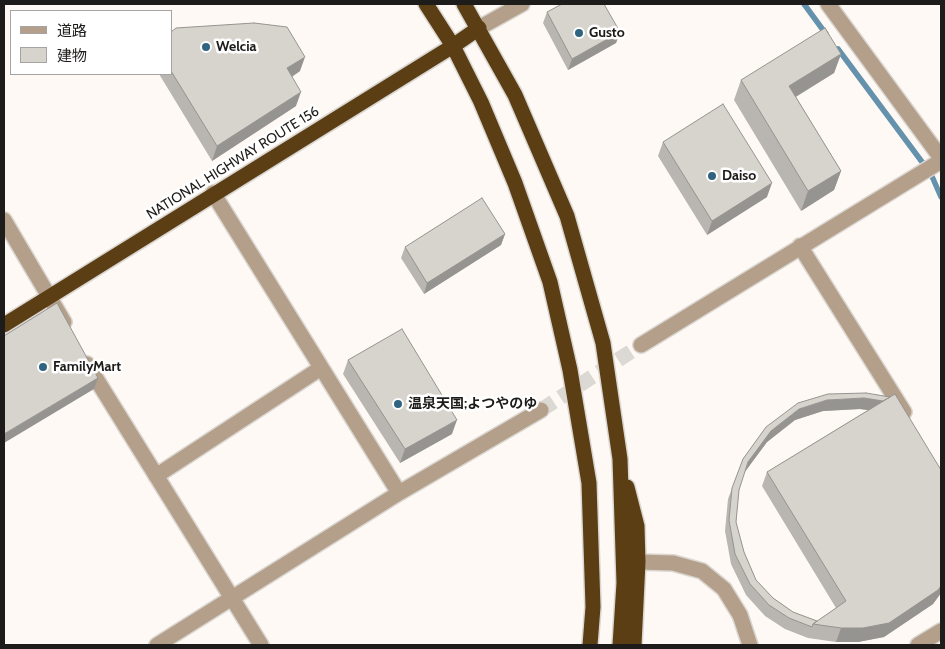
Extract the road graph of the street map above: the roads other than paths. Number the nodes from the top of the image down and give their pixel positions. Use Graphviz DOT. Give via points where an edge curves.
graph roads {
  1 [pos="426,4"];
  2 [pos="464,4"];
  3 [pos="522,4"];
  4 [pos="836,5"];
  5 [pos="479,28"];
  6 [pos="453,46"];
  7 [pos="941,160"];
  8 [pos="213,193"];
  9 [pos="4,220"];
  10 [pos="800,246"];
  11 [pos="50,296"];
  12 [pos="4,325"];
  13 [pos="71,335"];
  14 [pos="642,345"];
  15 [pos="80,350"];
  16 [pos="321,368"];
  17 [pos="541,410"];
  18 [pos="910,422"];
  19 [pos="620,459"];
  20 [pos="156,476"];
  21 [pos="399,493"];
  22 [pos="638,562"];
  23 [pos="232,598"];
  24 [pos="941,631"];
  25 [pos="157,645"];
  26 [pos="261,645"];
  27 [pos="590,645"];
  28 [pos="620,645"];
  29 [pos="634,645"];
  30 [pos="750,645"];
  31 [pos="918,645"];
  1 -- 6 [label="highway"];
  2 -- 5 [label="highway"];
  3 -- 5 [label="street"];
  4 -- 7 [label="street"];
  5 -- 6 [label="highway, NATIONAL HIGHWAY ROUTE 156"];
  5 -- 19 [label="highway" via="515,94 567,216 603,343"];
  6 -- 8 [label="highway, NATIONAL HIGHWAY ROUTE 156"];
  6 -- 27 [label="highway" via="481,102 515,184 550,282 570,370 589,483 593,608"];
  7 -- 10 [label="street"];
  8 -- 11 [label="highway, NATIONAL HIGHWAY ROUTE 156"];
  8 -- 16 [label="street"];
  9 -- 11 [label="street"];
  10 -- 14 [label="street"];
  10 -- 18 [label="street"];
  11 -- 12 [label="highway, NATIONAL HIGHWAY ROUTE 156"];
  11 -- 13 [label="street"];
  15 -- 20 [label="street"];
  16 -- 20 [label="street"];
  16 -- 21 [label="street"];
  17 -- 21 [label="street"];
  19 -- 22 [label="highway" via="637,526"];
  19 -- 28 [label="highway" via="624,582"];
  20 -- 23 [label="street"];
  21 -- 23 [label="street"];
  22 -- 29 [label="highway"];
  22 -- 30 [label="street" via="673,562 702,571 724,589 740,615"];
  23 -- 25 [label="street"];
  23 -- 26 [label="street"];
  24 -- 31 [label="street"];
}
